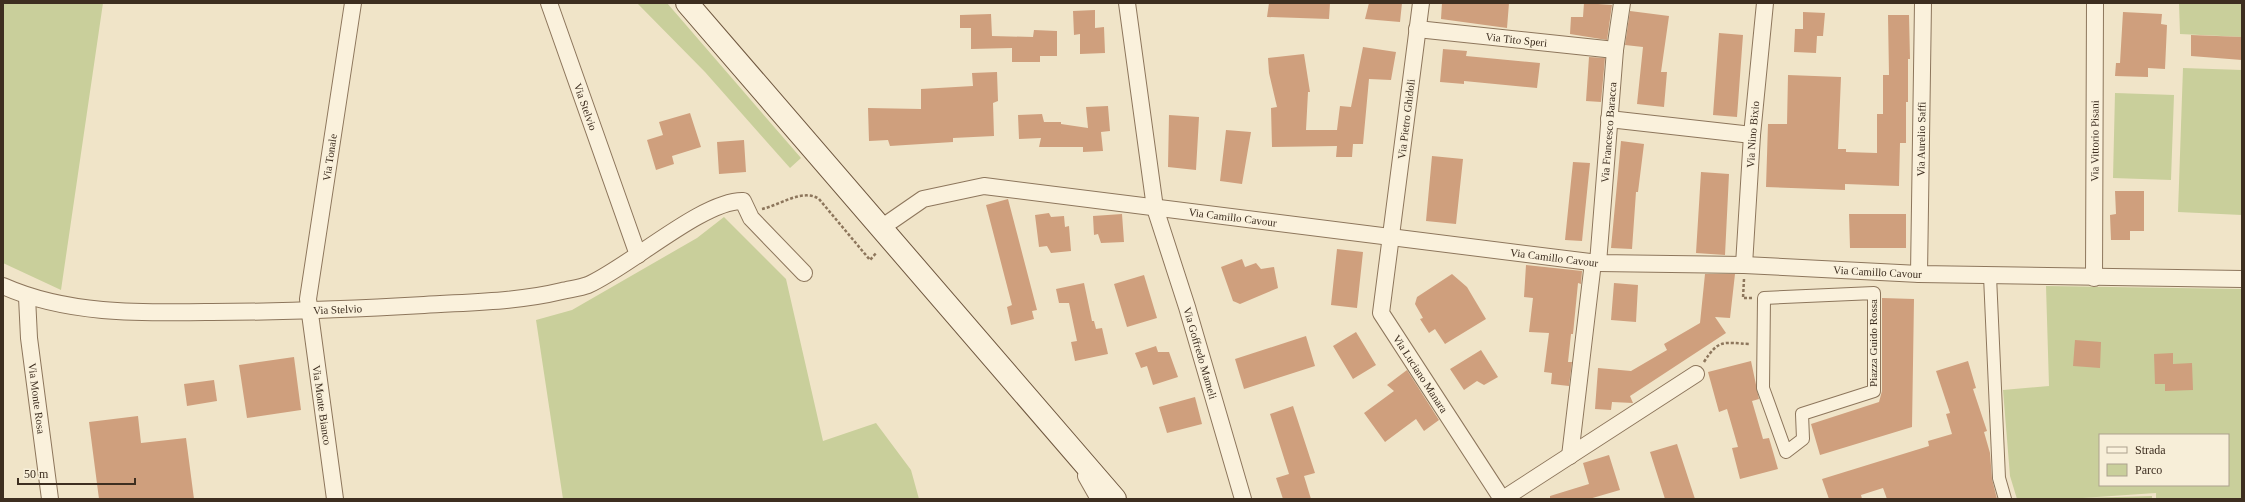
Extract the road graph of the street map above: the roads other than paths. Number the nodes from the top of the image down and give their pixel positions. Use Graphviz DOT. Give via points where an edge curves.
graph roads {
  1 [pos="353,3"];
  2 [pos="550,3"];
  3 [pos="687,3"];
  4 [pos="1127,3"];
  5 [pos="1421,3"];
  6 [pos="1622,3"];
  7 [pos="1765,3"];
  8 [pos="1923,3"];
  9 [pos="2095,3"];
  10 [pos="1417,29"];
  11 [pos="1615,50"];
  12 [pos="1609,119"];
  13 [pos="1752,135"];
  14 [pos="1155,208"];
  15 [pos="885,233"];
  16 [pos="1391,236"];
  17 [pos="638,255"];
  18 [pos="1595,262"];
  19 [pos="1744,265"];
  20 [pos="804,273"];
  21 [pos="1919,274"];
  22 [pos="1990,276"];
  23 [pos="2094,278"];
  24 [pos="2242,279"];
  25 [pos="3,286"];
  26 [pos="27,297"];
  27 [pos="1764,298"];
  28 [pos="309,311"];
  29 [pos="1696,374"];
  30 [pos="1064,441"];
  31 [pos="1570,456"];
  32 [pos="50,499"];
  33 [pos="335,499"];
  34 [pos="1099,499"];
  35 [pos="1116,499"];
  36 [pos="1243,499"];
  37 [pos="1502,499"];
  38 [pos="2005,499"];
  1 -- 28 [label="street, Via Tonale" via="308,299"];
  2 -- 17 [label="street, Via Stelvio"];
  3 -- 15 [label="main road"];
  4 -- 14 [label="street, Via Goffredo Mameli"];
  5 -- 10 [label="street, Via Pietro Ghidoli"];
  6 -- 11 [label="street, Via Francesco Baracca"];
  7 -- 13 [label="street, Via Nino Bixio"];
  8 -- 21 [label="street, Via Aurelio Saffi"];
  9 -- 23 [label="street, Via Vittorio Pisani"];
  10 -- 11 [label="street, Via Tito Speri"];
  10 -- 16 [label="street, Via Pietro Ghidoli"];
  11 -- 12 [label="street, Via Francesco Baracca"];
  12 -- 13 [label="street"];
  12 -- 18 [label="street, Via Francesco Baracca"];
  13 -- 19 [label="street, Via Nino Bixio"];
  14 -- 15 [label="street, Via Camillo Cavour" via="984,186 923,199"];
  14 -- 16 [label="street, Via Camillo Cavour"];
  14 -- 36 [label="street, Via Goffredo Mameli"];
  15 -- 30 [label="main road"];
  16 -- 18 [label="street, Via Camillo Cavour"];
  16 -- 37 [label="street, Via Luciano Manara" via="1381,313"];
  17 -- 20 [label="street, Via Stelvio" via="687,223 732,201 743,201 751,218"];
  17 -- 28 [label="street, Via Stelvio" via="587,285 532,299"];
  18 -- 19 [label="street, Via Camillo Cavour"];
  18 -- 31 [label="street, Via Francesco Baracca"];
  19 -- 21 [label="street, Via Camillo Cavour"];
  21 -- 22 [label="street, Via Camillo Cavour"];
  22 -- 23 [label="street, Via Camillo Cavour"];
  22 -- 38 [label="street" via="2000,478"];
  23 -- 24 [label="street, Via Camillo Cavour"];
  25 -- 26 [label="street, Via Stelvio"];
  26 -- 28 [label="street, Via Stelvio" via="82,308 144,313"];
  26 -- 32 [label="street, Via Monte Rosa" via="28,338"];
  27 -- 27 [label="street, Piazza Guido Rossa" via="1874,293 1874,391 1802,414 1803,439 1786,452 1763,388"];
  28 -- 33 [label="street, Via Monte Bianco"];
  29 -- 31 [label="street"];
  30 -- 34 [label="street"];
  30 -- 35 [label="main road"];
  31 -- 37 [label="street"];
}
